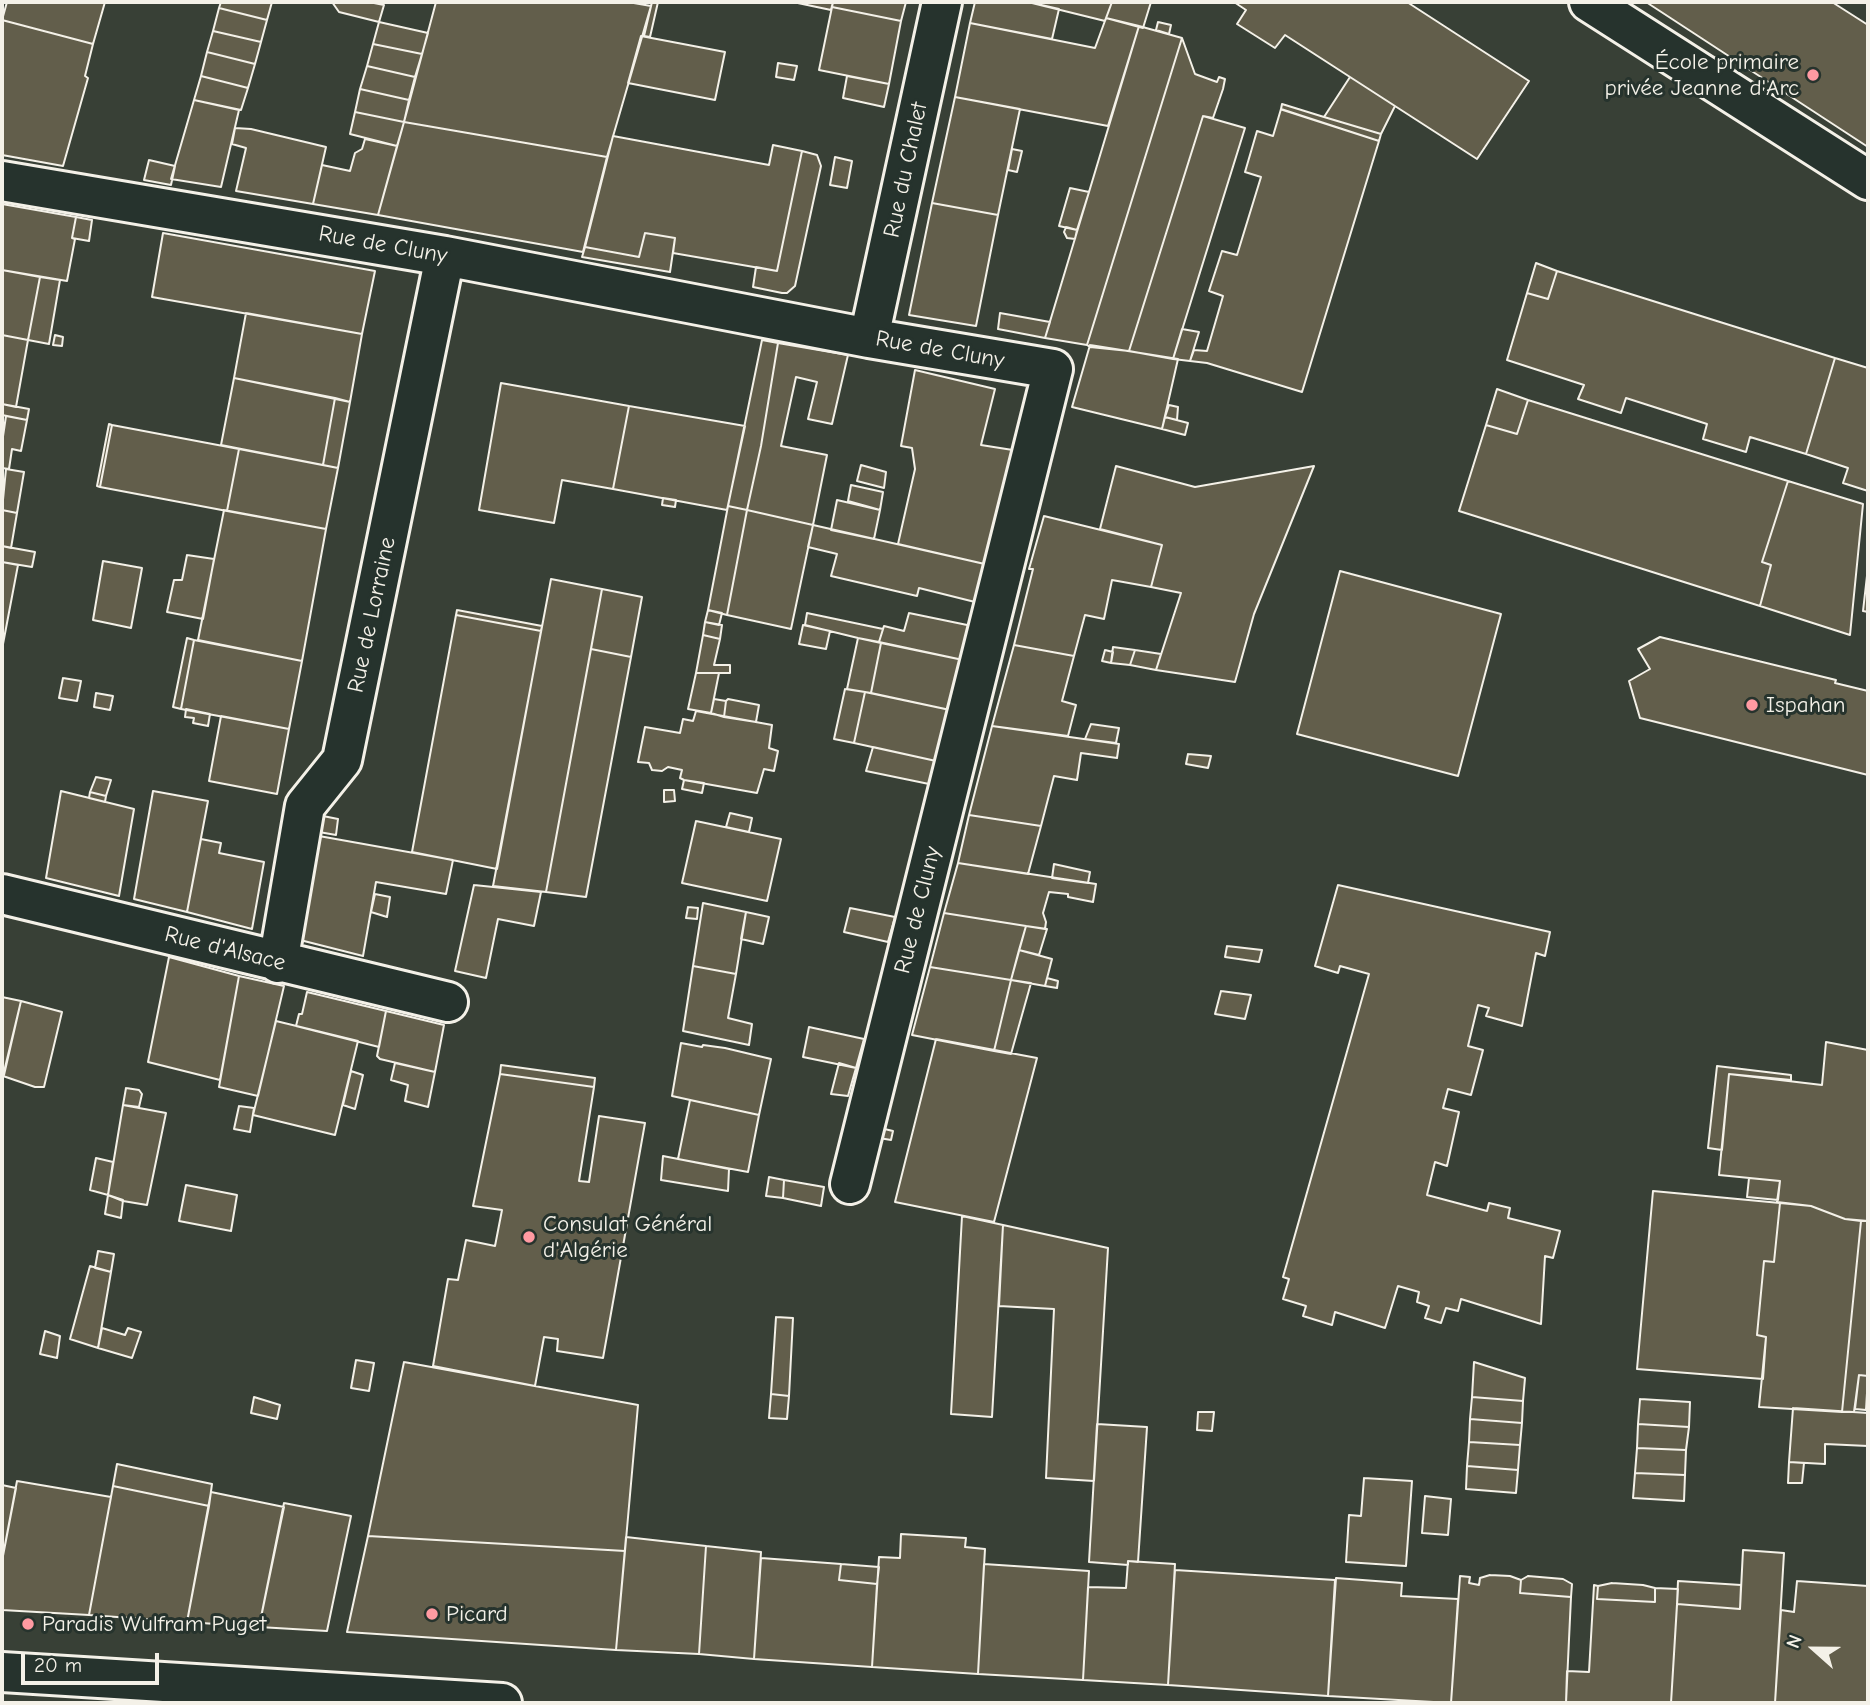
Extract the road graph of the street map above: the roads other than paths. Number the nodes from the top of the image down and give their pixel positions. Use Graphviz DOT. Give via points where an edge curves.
graph roads {
  1 [pos="942,2"];
  2 [pos="1589,2"];
  3 [pos="1868,180"];
  4 [pos="2,181"];
  5 [pos="445,256"];
  6 [pos="869,338"];
  7 [pos="2,894"];
  8 [pos="278,962"];
  9 [pos="448,1002"];
  10 [pos="850,1184"];
  11 [pos="2,1672"];
  12 [pos="486,1703"];
  13 [pos="502,1703"];
  1 -- 6 [label="street, Rue du Chalet"];
  2 -- 3 [label="street"];
  4 -- 5 [label="street, Rue de Cluny"];
  5 -- 6 [label="street, Rue de Cluny"];
  5 -- 8 [label="street, Rue de Lorraine" via="342,760 304,806"];
  6 -- 10 [label="street, Rue de Cluny" via="1053,369"];
  7 -- 8 [label="street, Rue d'Alsace"];
  8 -- 9 [label="street, Rue d'Alsace"];
  11 -- 12 [label="street"];
  12 -- 13 [label="street"];
}
